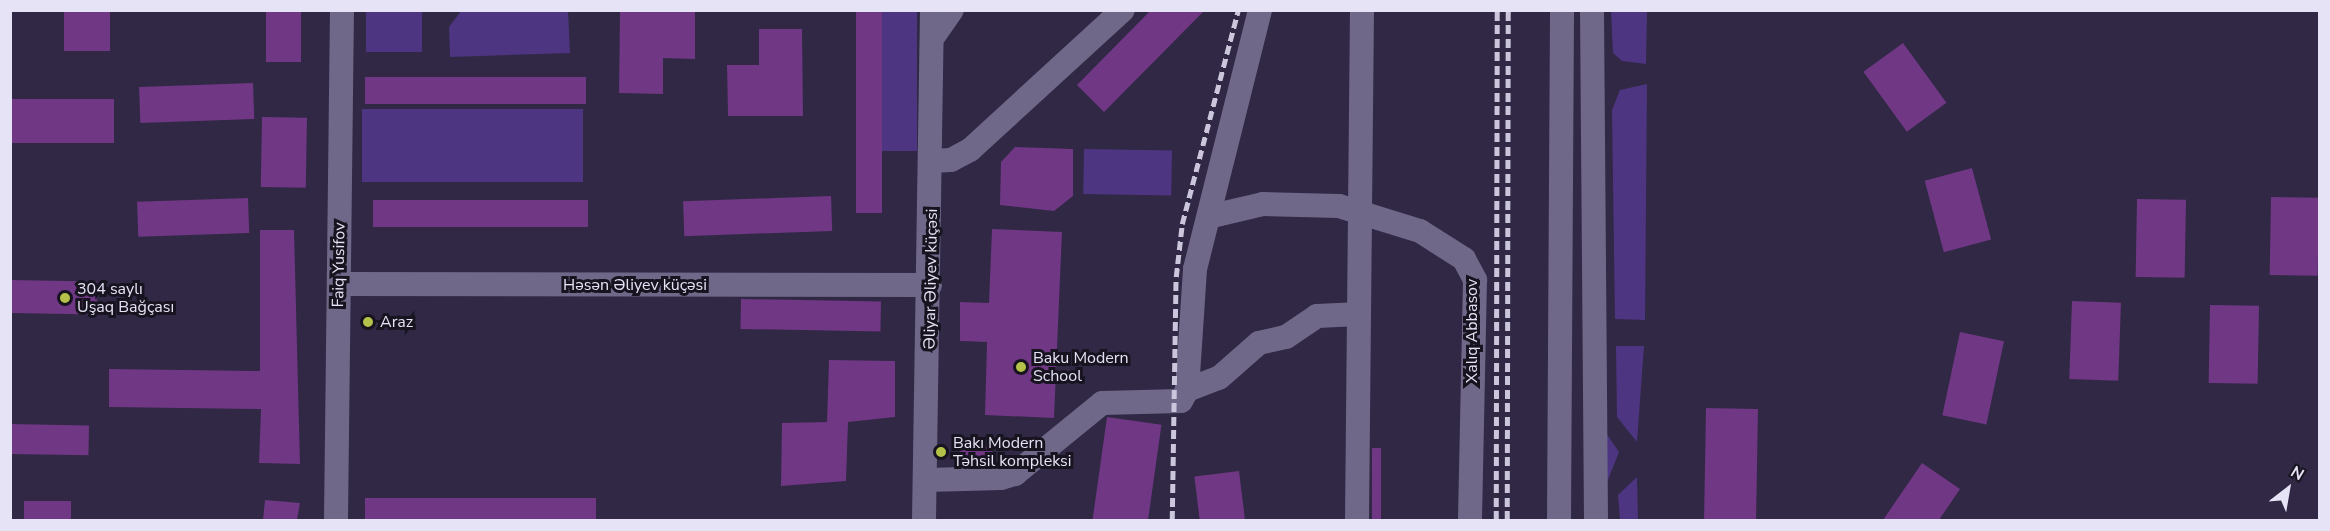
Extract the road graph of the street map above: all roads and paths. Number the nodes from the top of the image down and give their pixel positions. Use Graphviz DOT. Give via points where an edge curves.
graph roads {
  1 [pos="342,10"];
  2 [pos="932,10"];
  3 [pos="952,10"];
  4 [pos="1123,10"];
  5 [pos="1260,10"];
  6 [pos="1362,10"];
  7 [pos="1562,10"];
  8 [pos="1592,10"];
  9 [pos="933,37"];
  10 [pos="932,161"];
  11 [pos="1360,211"];
  12 [pos="1212,216"];
  13 [pos="339,284"];
  14 [pos="930,285"];
  15 [pos="1359,314"];
  16 [pos="1187,390"];
  17 [pos="927,480"];
  18 [pos="336,520"];
  19 [pos="924,520"];
  20 [pos="1357,520"];
  21 [pos="1470,520"];
  22 [pos="1559,520"];
  23 [pos="1596,520"];
  1 -- 13 [label="street, Faiq Yusifov"];
  2 -- 9 [label="street, Əliyar Əliyev küçəsi"];
  3 -- 9 [label="street"];
  4 -- 10 [label="street" via="970,150 951,160"];
  5 -- 12 [label="street" via="1230,115"];
  6 -- 11 [label="street"];
  7 -- 22 [label="street"];
  8 -- 23 [label="street"];
  9 -- 10 [label="street, Əliyar Əliyev küçəsi"];
  10 -- 14 [label="street, Əliyar Əliyev küçəsi"];
  11 -- 12 [label="street, Xalıq Abbasov" via="1288,202"];
  11 -- 15 [label="street"];
  11 -- 21 [label="street, Xalıq Abbasov" via="1420,231 1455,251 1472,269"];
  12 -- 16 [label="street" via="1195,269"];
  13 -- 14 [label="street, Həsən Əliyev küçəsi"];
  13 -- 18 [label="street, Faiq Yusifov"];
  14 -- 17 [label="street, Əliyar Əliyev küçəsi"];
  15 -- 16 [label="street" via="1317,316 1286,337 1258,343 1220,378"];
  15 -- 20 [label="street"];
  16 -- 17 [label="street" via="1174,404 1102,403 1015,474"];
  17 -- 19 [label="street, Əliyar Əliyev küçəsi"];
}
